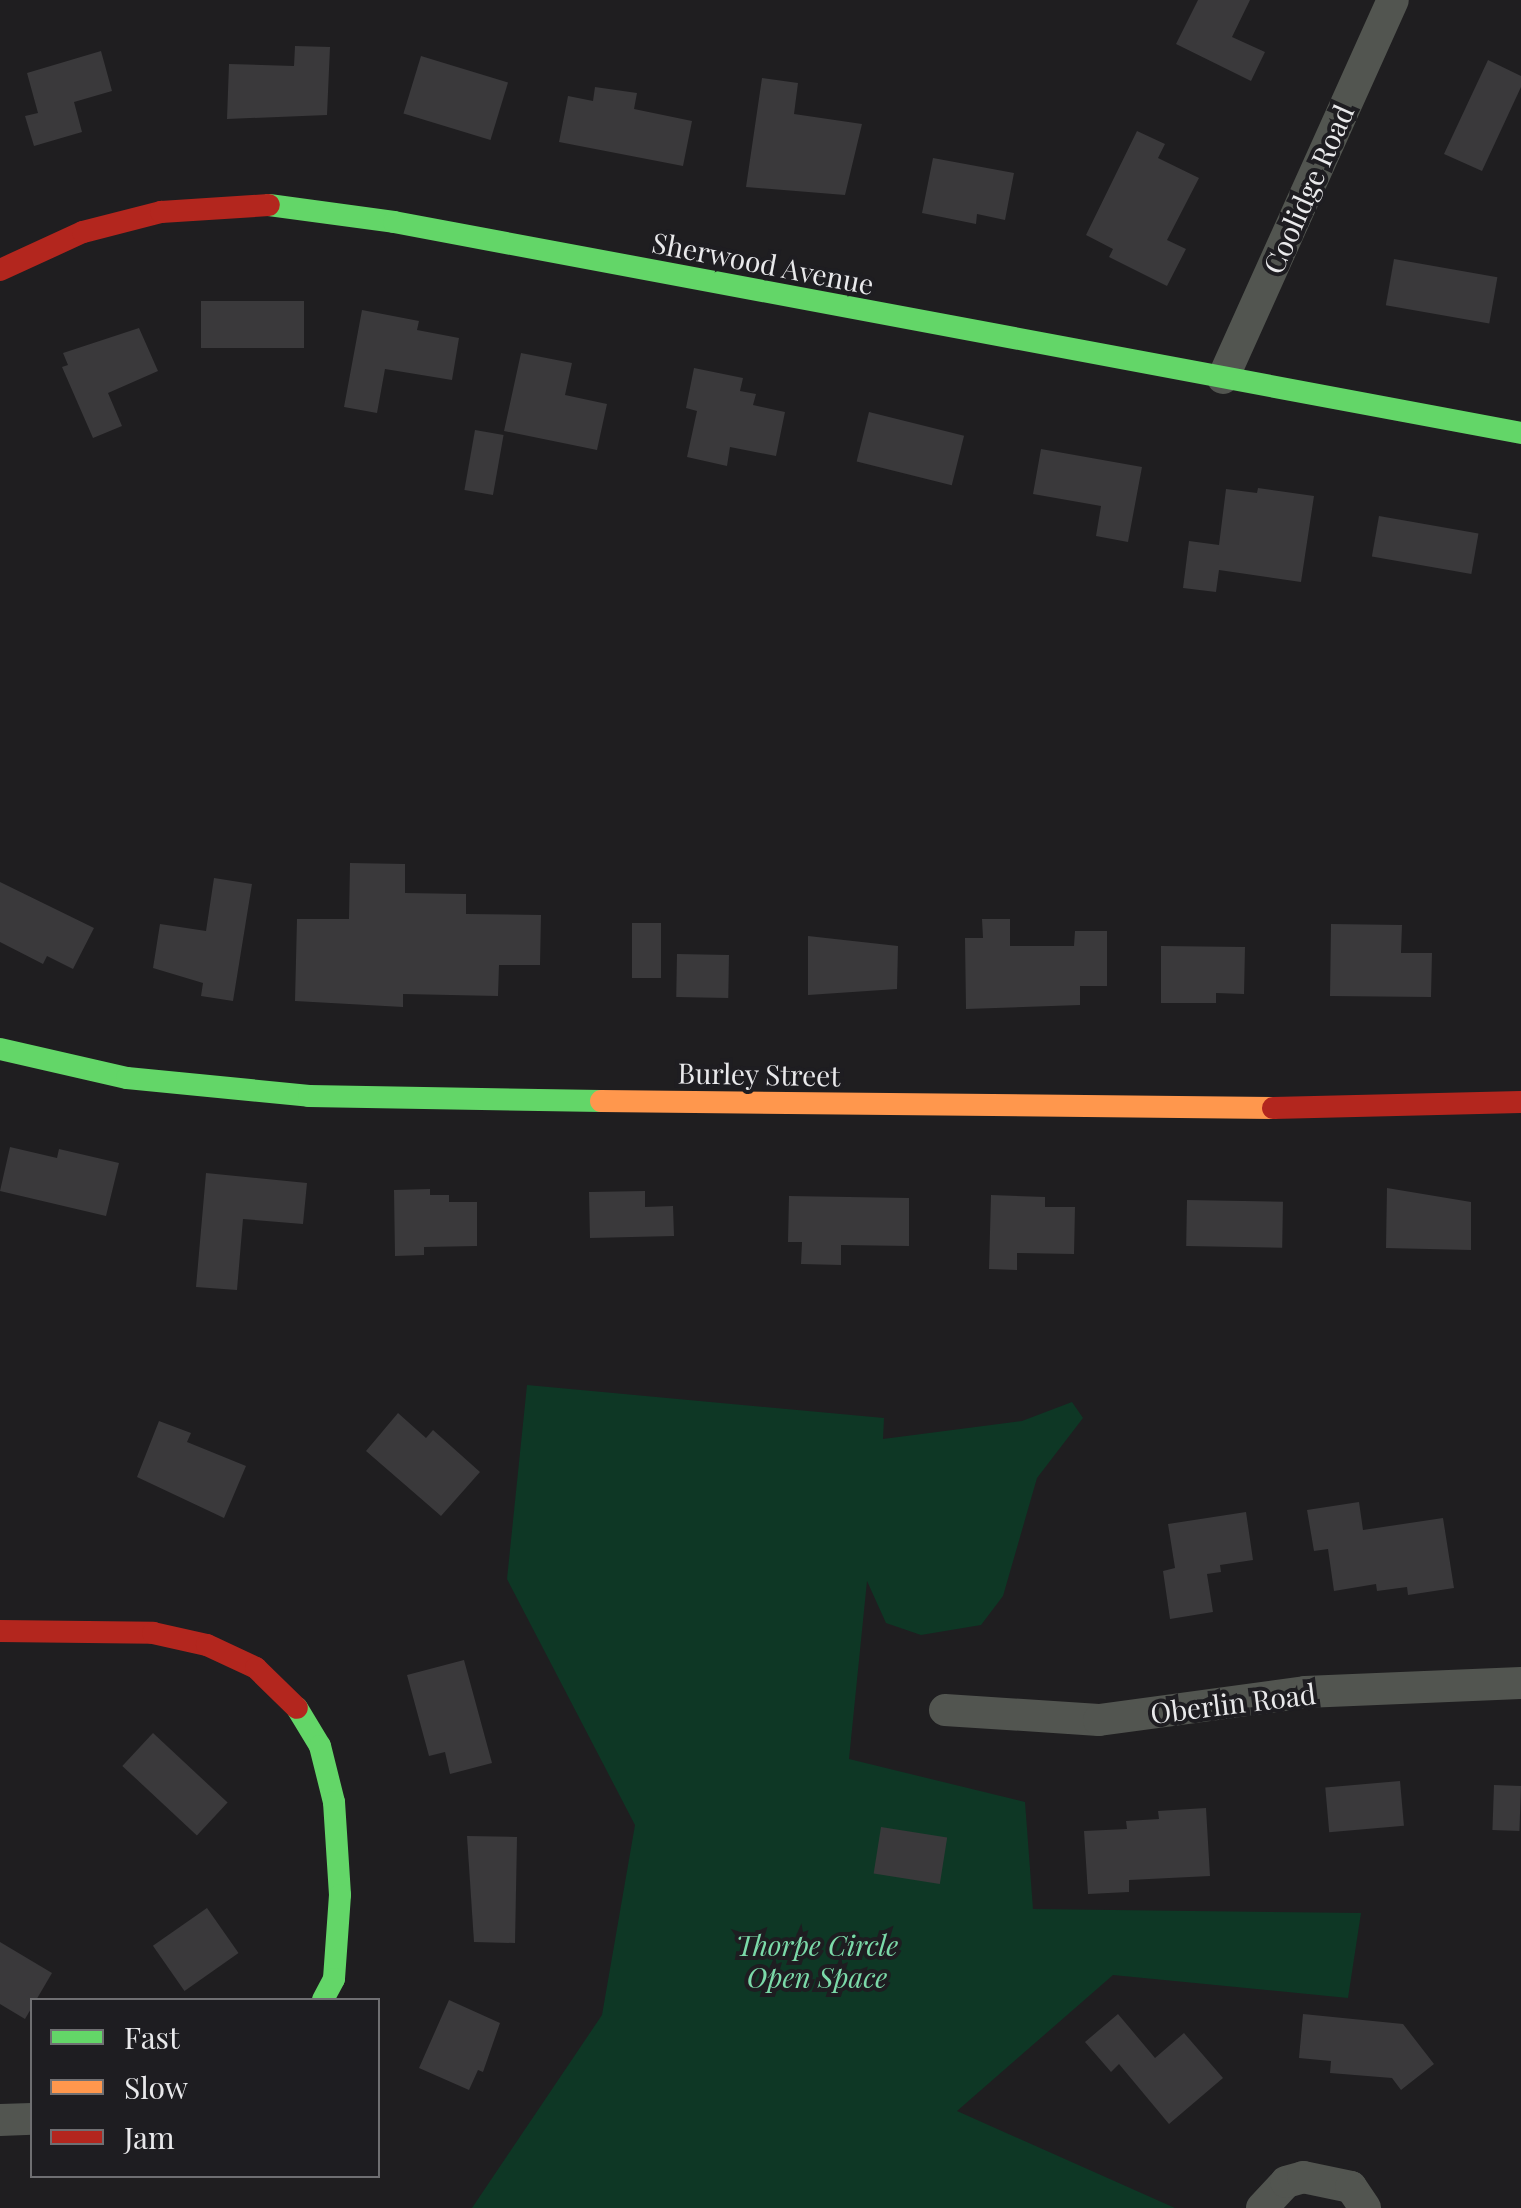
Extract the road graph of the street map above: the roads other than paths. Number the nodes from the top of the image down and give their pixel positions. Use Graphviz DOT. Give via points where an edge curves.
graph roads {
  1 [pos="1393,0"];
  2 [pos="0,270"];
  3 [pos="1223,378"];
  4 [pos="1521,432"];
  5 [pos="0,1050"];
  6 [pos="1521,1102"];
  7 [pos="0,1631"];
  8 [pos="1521,1684"];
  9 [pos="945,1710"];
  10 [pos="324,1998"];
  11 [pos="30,2119"];
  12 [pos="0,2120"];
  13 [pos="1262,2208"];
  14 [pos="1365,2208"];
  1 -- 3 [label="street, Coolidge Road"];
  2 -- 3 [label="street, Sherwood Avenue" via="83,232 161,212 258,204 394,222"];
  3 -- 4 [label="street, Sherwood Avenue"];
  5 -- 6 [label="street, Burley Street" via="127,1078 309,1096 1161,1110"];
  7 -- 10 [label="street" via="152,1633 207,1645 256,1668 295,1704 320,1746 334,1802 340,1894 334,1979"];
  8 -- 9 [label="street, Oberlin Road" via="1305,1692 1099,1720"];
  11 -- 12 [label="street"];
  13 -- 14 [label="street" via="1286,2182 1303,2177 1352,2187"];
}
